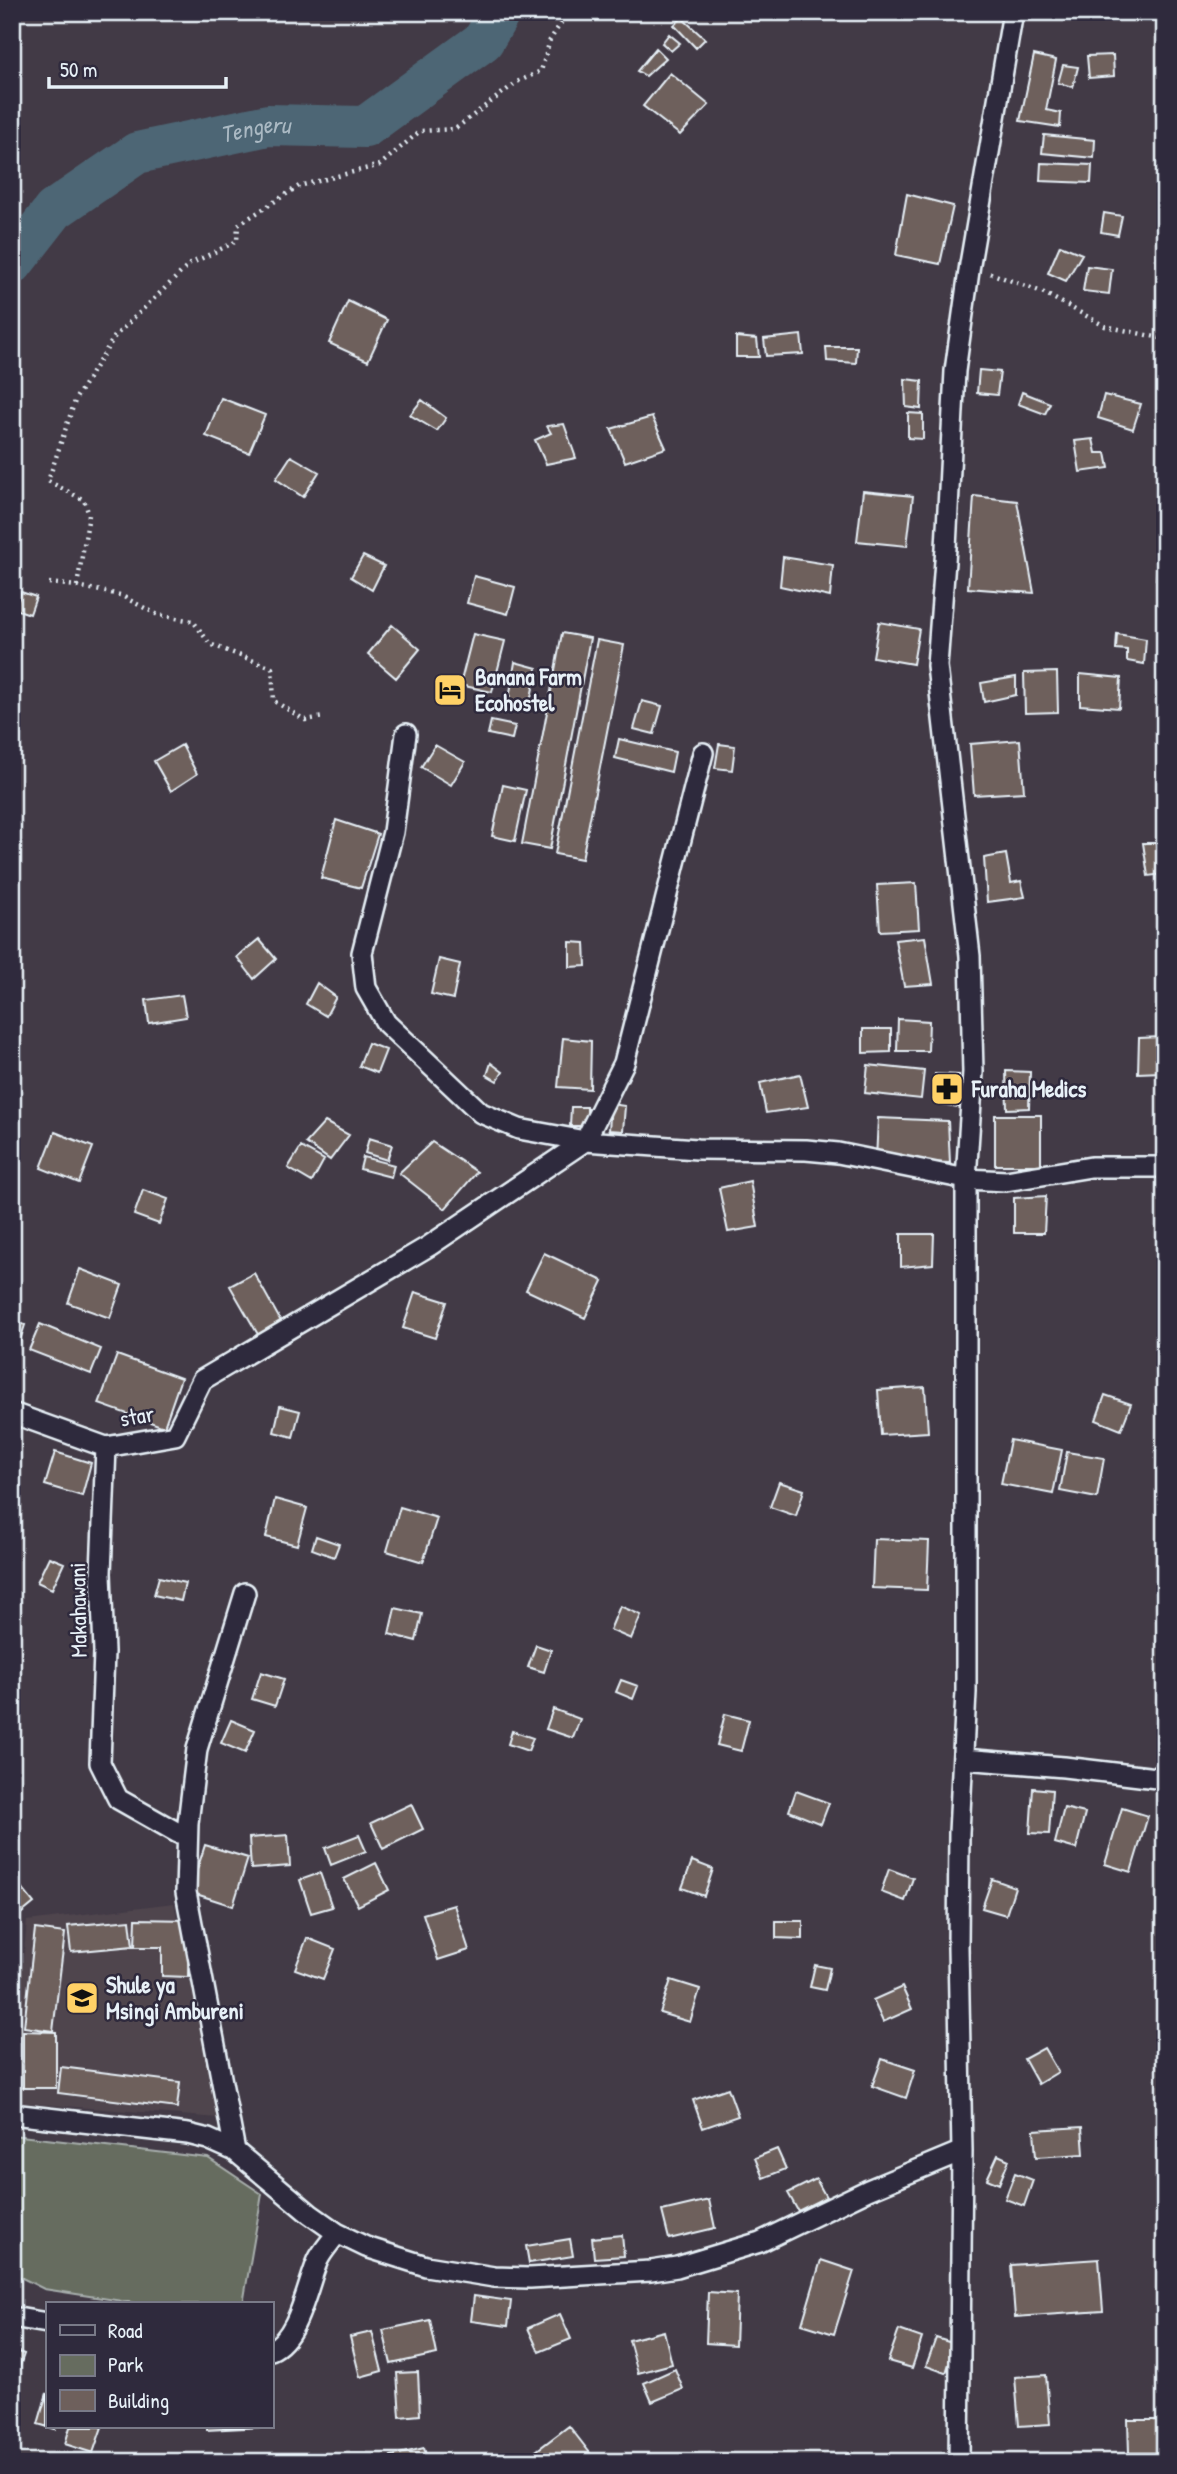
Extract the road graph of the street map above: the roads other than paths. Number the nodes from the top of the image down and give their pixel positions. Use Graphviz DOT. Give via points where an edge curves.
graph roads {
  1 [pos="1013,12"];
  2 [pos="406,734"];
  3 [pos="703,753"];
  4 [pos="585,1142"];
  5 [pos="1165,1167"];
  6 [pos="966,1179"];
  7 [pos="12,1413"];
  8 [pos="107,1447"];
  9 [pos="245,1593"];
  10 [pos="963,1759"];
  11 [pos="1165,1779"];
  12 [pos="178,1833"];
  13 [pos="12,2114"];
  14 [pos="235,2151"];
  15 [pos="962,2151"];
  16 [pos="337,2233"];
  17 [pos="12,2317"];
  18 [pos="46,2323"];
  19 [pos="273,2349"];
  20 [pos="959,2462"];
  1 -- 6 [label="street" via="955,372 937,666 970,956 973,1072"];
  2 -- 4 [label="street" via="393,832 362,953 366,988 386,1023 481,1113 519,1129"];
  3 -- 4 [label="street" via="624,1063"];
  4 -- 6 [label="street" via="838,1153"];
  4 -- 8 [label="street, star" via="429,1246 202,1380 175,1434"];
  5 -- 6 [label="street" via="1091,1167 1006,1181"];
  6 -- 10 [label="street"];
  7 -- 8 [label="street"];
  8 -- 12 [label="street, Makahawani" via="100,1763 118,1799"];
  9 -- 14 [label="street" via="197,1749 186,1892"];
  10 -- 11 [label="street"];
  10 -- 15 [label="street" via="958,1947"];
  13 -- 14 [label="street" via="188,2134"];
  14 -- 16 [label="street"];
  15 -- 16 [label="street" via="760,2242 651,2271 494,2277 426,2266"];
  15 -- 20 [label="street"];
  16 -- 19 [label="street" via="319,2258 294,2325"];
  17 -- 18 [label="street"];
}
